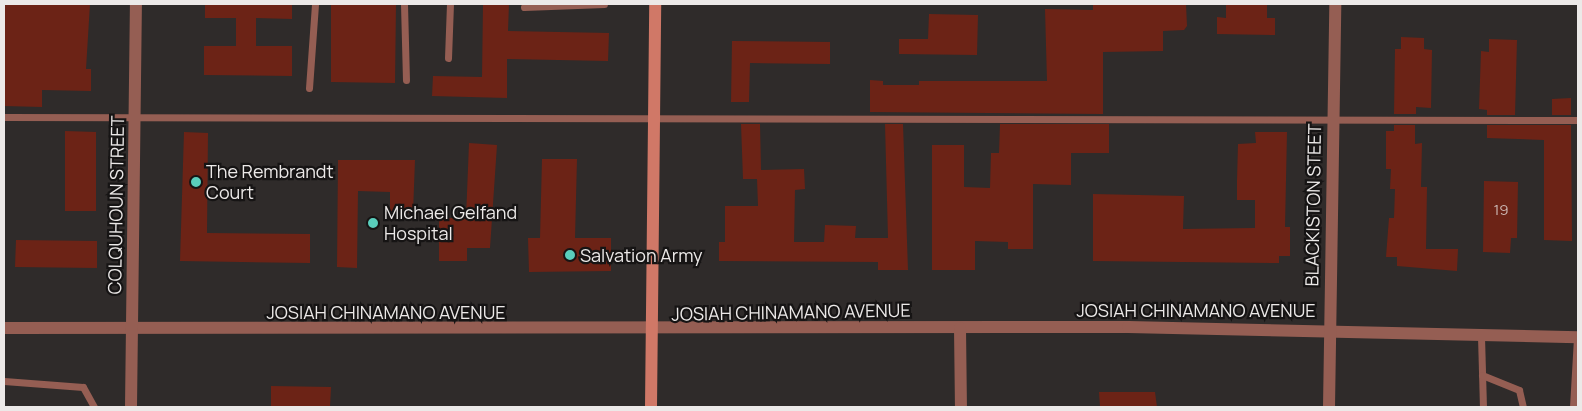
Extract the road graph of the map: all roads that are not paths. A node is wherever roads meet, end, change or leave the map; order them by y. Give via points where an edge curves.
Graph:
1 (136, 4) edge
2 (315, 4) edge
3 (404, 4) edge
4 (450, 4) edge
5 (604, 4) edge
6 (655, 4) edge
7 (1336, 4) edge
8 (524, 7) dead end
9 (448, 58) dead end
10 (406, 80) dead end
11 (309, 88) dead end
12 (654, 116) junction
13 (4, 117) edge
14 (134, 117) junction
15 (1331, 117) junction
16 (1578, 120) edge
17 (132, 327) junction
18 (4, 328) edge
19 (960, 328) junction
20 (1329, 328) junction
21 (652, 330) junction
22 (1481, 336) junction
23 (1577, 337) edge
24 (1482, 375) junction
25 (4, 381) edge
26 (94, 407) edge
27 (131, 407) edge
28 (651, 407) edge
29 (961, 407) edge
30 (1329, 407) edge
31 (1483, 407) edge
32 (1523, 407) edge
33 (1574, 407) edge

1 - 14 street, COLQUHOUN STREET
2 - 11 lane
3 - 10 lane
4 - 9 lane
5 - 8 lane
6 - 12 main road
7 - 15 street, BLACKISTON STEET
12 - 14 lane
12 - 15 lane
12 - 21 main road
13 - 14 lane
14 - 17 street, COLQUHOUN STREET
15 - 16 lane
15 - 20 street, BLACKISTON STEET
17 - 18 street, JOSIAH CHINAMANO AVENUE
17 - 21 street, JOSIAH CHINAMANO AVENUE
17 - 27 street, COLQUHOUN STREET
19 - 20 street, JOSIAH CHINAMANO AVENUE
19 - 21 street, JOSIAH CHINAMANO AVENUE
19 - 29 street
20 - 22 street, JOSIAH CHINAMANO AVENUE
20 - 30 street, BLACKISTON STEET
21 - 28 main road
22 - 23 street, JOSIAH CHINAMANO AVENUE
22 - 24 lane
23 - 33 lane
24 - 31 lane
24 - 32 lane via 1519,390
25 - 26 lane via 83,387

